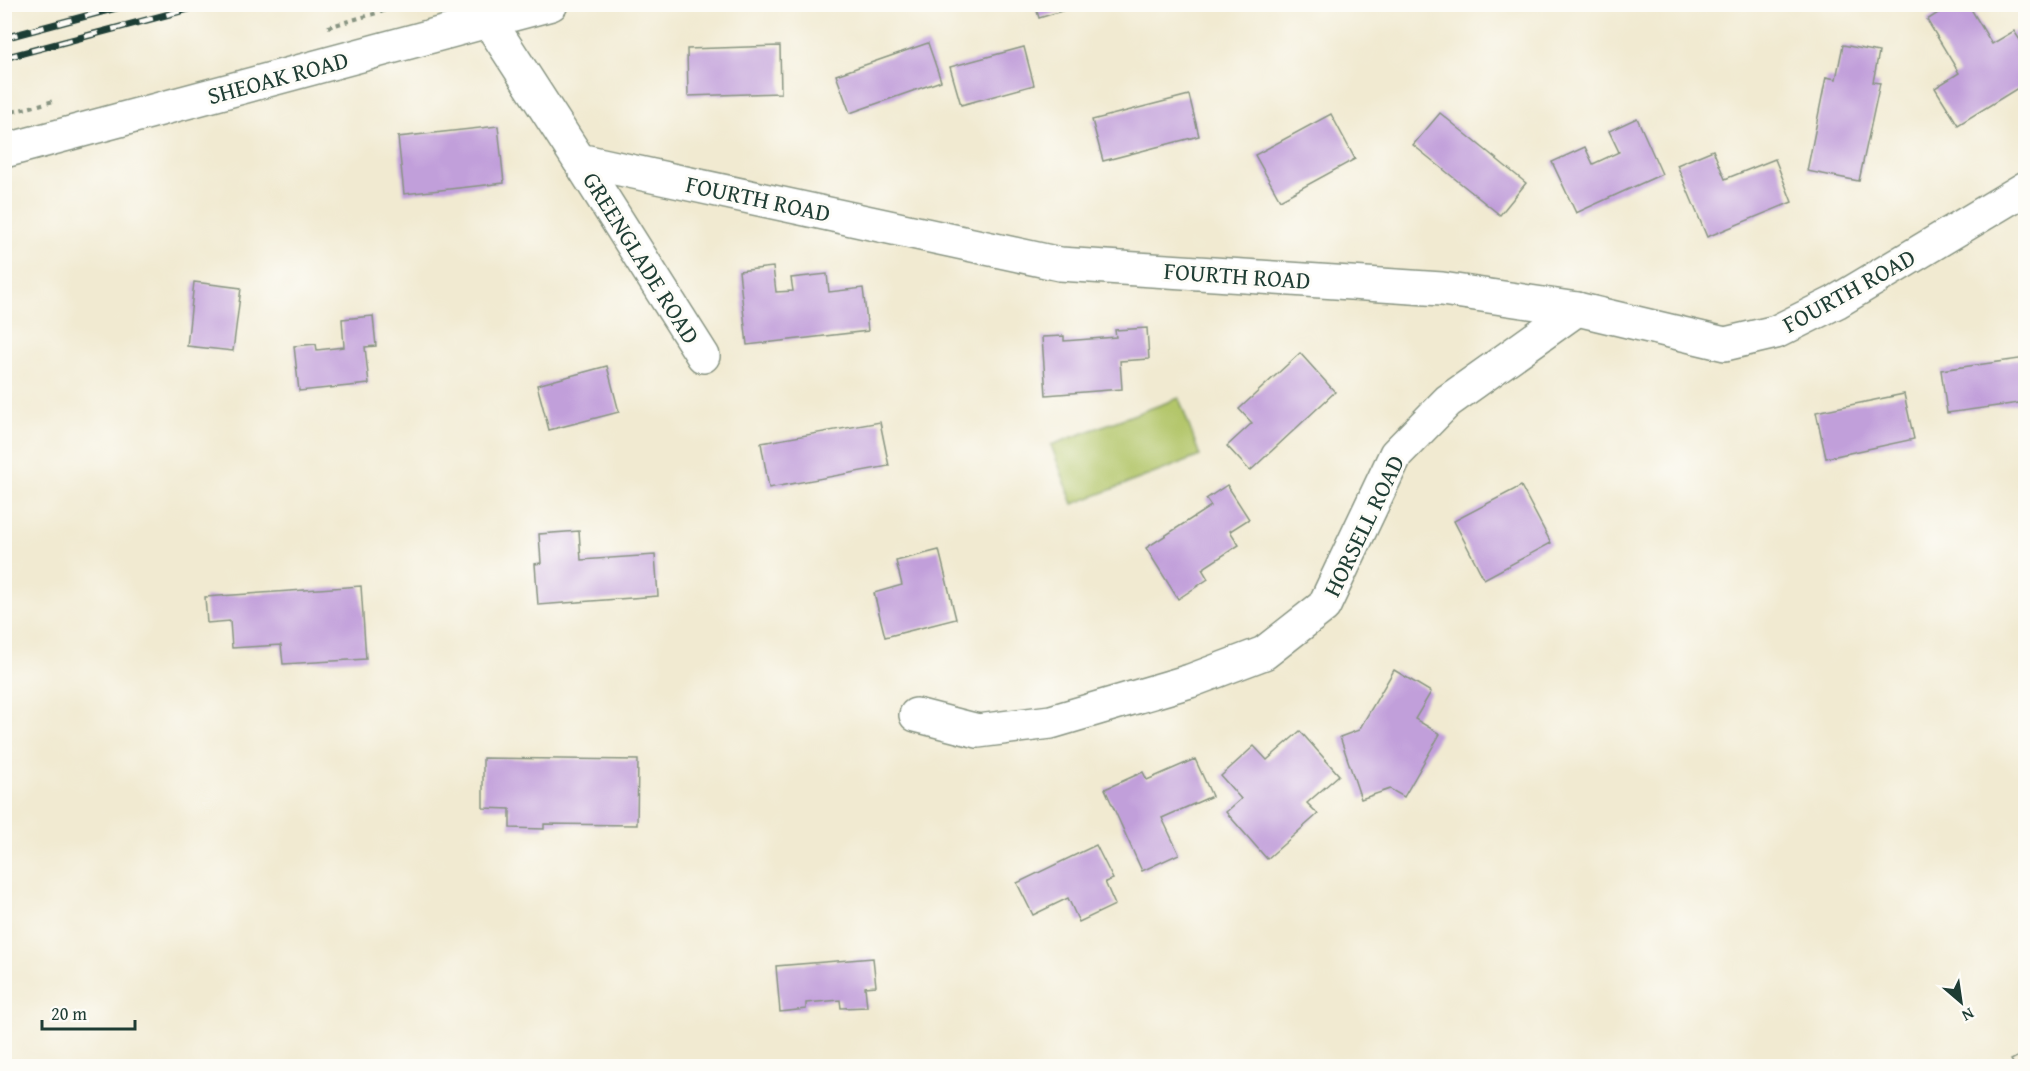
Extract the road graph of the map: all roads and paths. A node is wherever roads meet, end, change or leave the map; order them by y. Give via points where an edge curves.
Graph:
1 (551, 4) edge
2 (489, 21) junction
3 (4, 151) edge
4 (579, 160) junction
5 (2025, 188) edge
6 (1577, 309) junction
7 (703, 357) dead end
8 (916, 716) dead end

1 - 2 street, SHEOAK ROAD
2 - 3 street, SHEOAK ROAD
2 - 4 street
4 - 6 street, FOURTH ROAD via 1060,264 1442,289
4 - 7 street, GREENGLADE ROAD
5 - 6 street, FOURTH ROAD via 1836,302 1776,332 1725,344
6 - 8 street, HORSELL ROAD via 1448,401 1396,454 1324,606 1264,653 1190,681 1051,722 978,731

